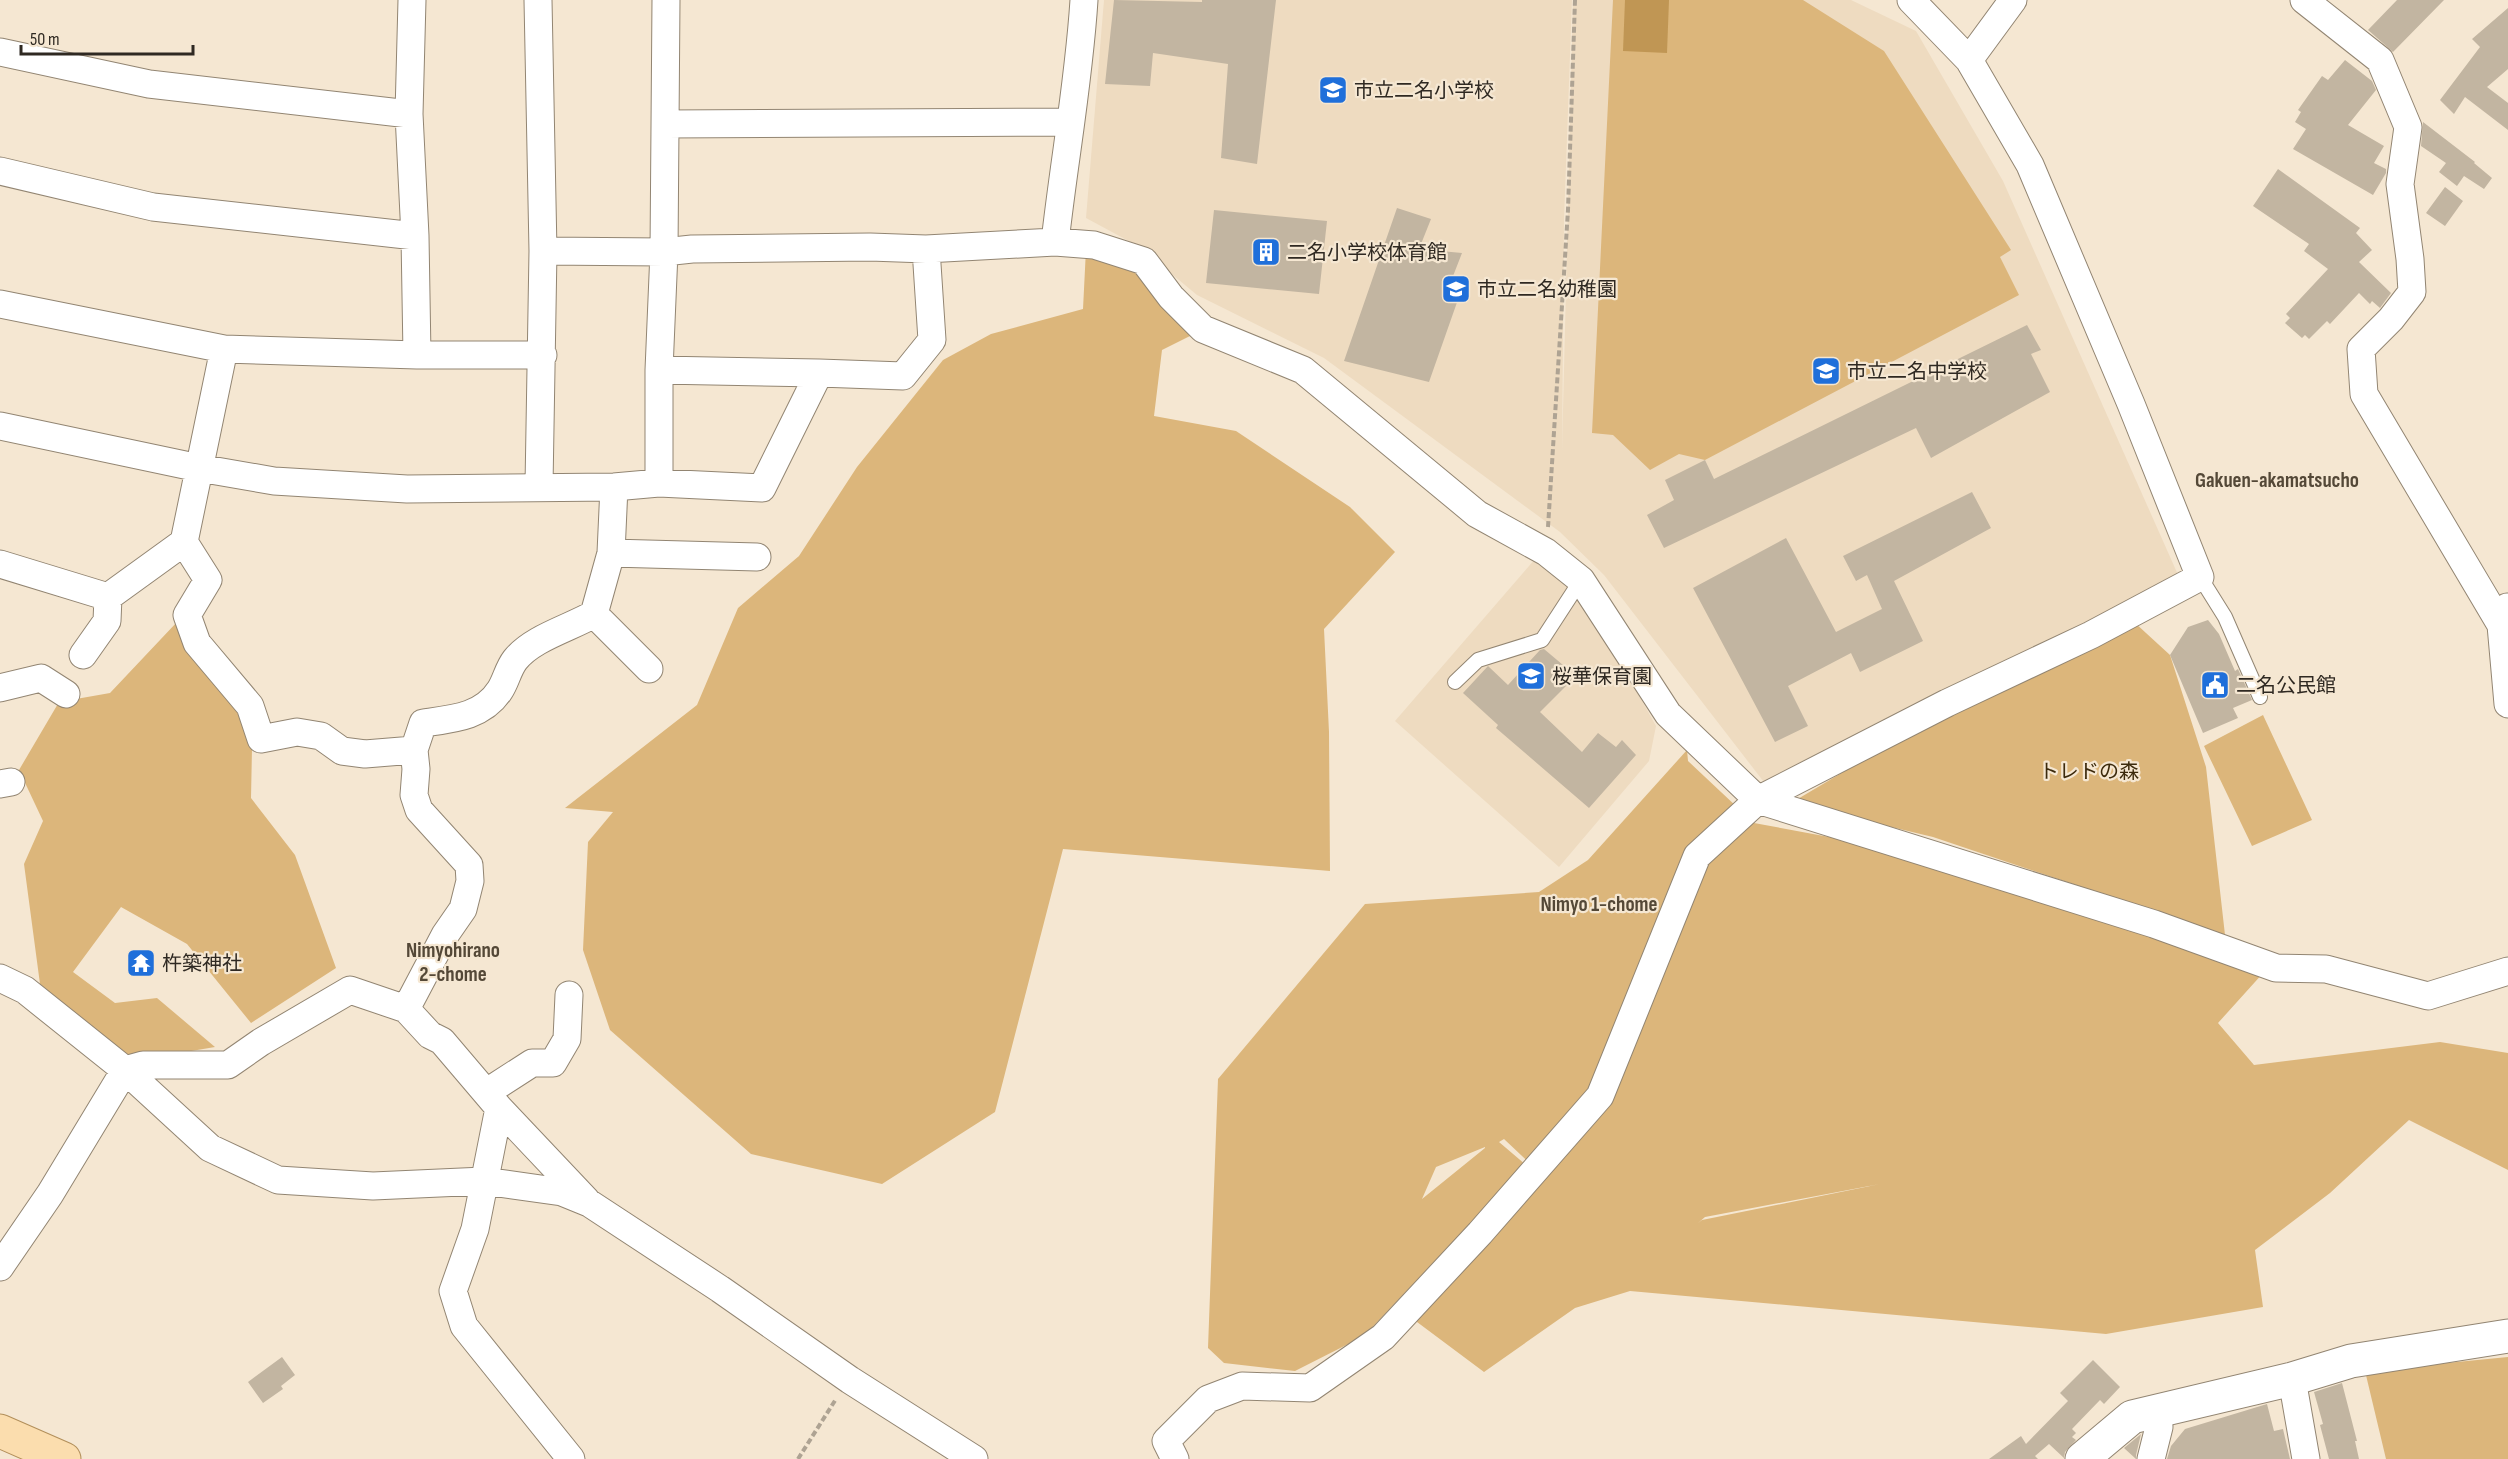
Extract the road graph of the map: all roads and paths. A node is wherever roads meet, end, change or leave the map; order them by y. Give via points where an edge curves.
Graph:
1 (412, 0) edge
2 (538, 0) edge
3 (666, 0) edge
4 (1084, 0) edge
5 (1575, 0) edge
6 (1911, 0) edge
7 (2013, 0) edge
8 (2304, 0) edge
9 (0, 52) edge
10 (1969, 60) junction
11 (409, 114) junction
12 (1069, 122) junction
13 (665, 124) junction
14 (0, 171) edge
15 (415, 236) junction
16 (1054, 242) junction
17 (926, 249) junction
18 (543, 251) junction
19 (664, 252) junction
20 (0, 304) edge
21 (224, 350) junction
22 (417, 355) junction
23 (543, 355) junction
24 (659, 370) junction
25 (819, 373) junction
26 (0, 426) edge
27 (199, 468) junction
28 (659, 483) junction
29 (539, 486) junction
30 (614, 487) junction
31 (184, 542) junction
32 (1546, 552) junction
33 (611, 553) junction
34 (757, 557) dead end
35 (0, 564) edge
36 (2200, 577) junction
37 (1581, 580) junction
38 (108, 597) junction
39 (594, 614) junction
40 (2505, 614) edge
41 (83, 655) dead end
42 (649, 669) dead end
43 (1455, 682) dead end
44 (0, 688) edge
45 (66, 694) dead end
46 (2260, 698) dead end
47 (2508, 704) edge
48 (414, 750) junction
49 (1758, 800) junction
50 (2508, 971) edge
51 (0, 978) edge
52 (569, 995) dead end
53 (406, 1009) junction
54 (125, 1070) junction
55 (493, 1100) junction
56 (484, 1181) junction
57 (589, 1203) junction
58 (0, 1267) edge
59 (2508, 1336) edge
60 (2292, 1379) junction
61 (849, 1380) junction
62 (2158, 1411) junction
63 (0, 1431) edge
64 (64, 1459) edge
65 (571, 1459) edge
66 (798, 1459) edge
67 (974, 1459) edge
68 (1175, 1459) edge
69 (2082, 1459) edge
70 (2151, 1459) edge
71 (2306, 1459) edge

1 - 11 street
2 - 18 street
3 - 13 street
4 - 12 street
5 - 32 path via 1568,210
6 - 10 street
7 - 10 street
8 - 40 street via 2380,60 2408,126 2400,184 2412,292 2361,349 2364,394
9 - 11 street via 149,84
10 - 36 street via 2030,165
11 - 15 street
12 - 13 street
12 - 16 street
13 - 19 street
14 - 15 street via 153,207
15 - 22 street
16 - 17 street
16 - 32 street via 1094,246 1144,261 1171,297 1203,329 1303,370 1477,514
17 - 19 street
17 - 25 street via 932,340 903,376
18 - 19 street
18 - 23 street
19 - 24 street
20 - 21 street
21 - 22 street
21 - 27 street
22 - 23 street
23 - 29 street
24 - 25 street
24 - 28 street
25 - 28 street via 762,488
26 - 27 street
27 - 29 street via 274,481 407,489
27 - 31 street
28 - 30 street
29 - 30 street
30 - 33 street
31 - 38 street
31 - 48 street via 208,580 187,615 197,643 250,706 261,739 297,732 321,736 342,750 365,754
32 - 37 street
33 - 34 street
33 - 39 street
35 - 38 street
36 - 46 lane via 2225,617
36 - 49 street
37 - 43 lane via 1542,640 1478,660
37 - 49 street via 1668,714
38 - 41 street via 107,621
39 - 42 street
39 - 48 street via 544,638 515,660 500,691 484,707 464,718 423,723
40 - 47 street
44 - 45 street via 41,678
48 - 53 street via 414,795 419,810 469,865 470,881 463,909
49 - 50 street via 2099,906 2276,968 2326,969 2428,996
49 - 68 street via 1697,856 1599,1096 1480,1233 1383,1336 1310,1388 1242,1386 1208,1399 1166,1441
51 - 54 street via 25,990
52 - 55 street via 567,1039 553,1063 532,1063
53 - 54 street via 350,990 228,1065 143,1065
53 - 55 street via 430,1035 442,1041
54 - 56 street via 210,1148 278,1180 373,1186
54 - 58 street via 50,1194
55 - 56 street
55 - 57 street
56 - 57 street via 562,1192
56 - 65 street via 475,1229 453,1291 455,1299 464,1326
57 - 61 street
59 - 60 street via 2351,1361
60 - 62 street
60 - 71 street
61 - 66 path
61 - 67 street
62 - 69 street via 2132,1417
62 - 70 street
63 - 64 main road

